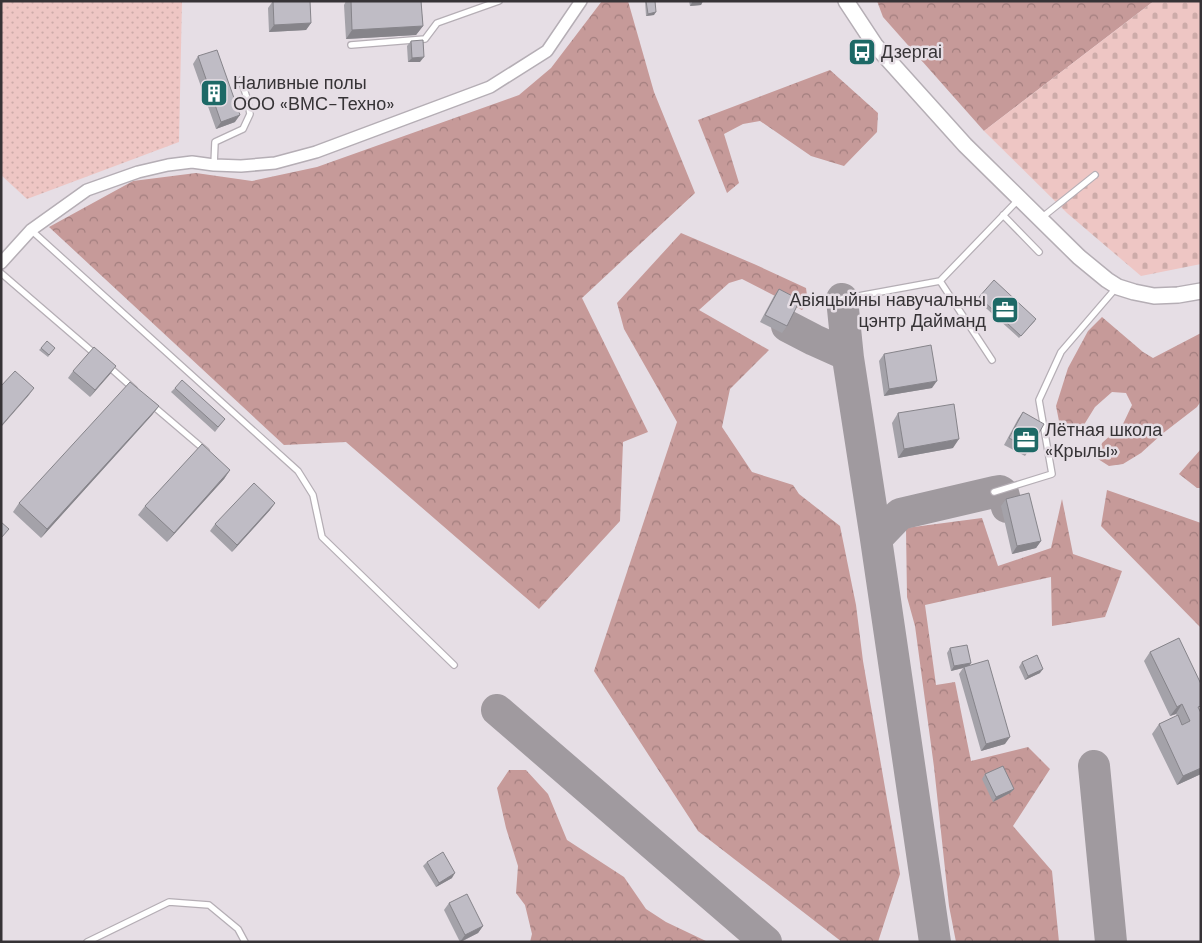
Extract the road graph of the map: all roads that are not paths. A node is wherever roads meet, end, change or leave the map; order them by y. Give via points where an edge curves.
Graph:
1 (498, 1) edge
2 (581, 1) edge
3 (846, 1) edge
4 (351, 45) dead end
5 (241, 80) dead end
6 (214, 165) junction
7 (1095, 174) dead end
8 (1020, 199) junction
9 (1003, 215) junction
10 (1040, 219) junction
11 (30, 230) junction
12 (1040, 252) dead end
13 (1, 263) edge
14 (4, 275) edge
15 (940, 281) junction
16 (1, 283) edge
17 (1118, 286) junction
18 (1201, 291) edge
19 (842, 299) dead end
20 (992, 360) dead end
21 (138, 392) edge
22 (145, 399) edge
23 (213, 458) edge
24 (994, 492) dead end
25 (454, 665) dead end
26 (87, 942) edge
27 (245, 942) edge

1 - 4 lane via 437,23 425,39
2 - 6 street via 547,51 490,87 316,152 276,163
3 - 8 street via 875,45 965,145
5 - 6 lane via 250,114 243,129 215,142
6 - 11 street via 192,162 168,165 86,190
7 - 10 lane
8 - 9 lane
8 - 10 street
9 - 12 lane
9 - 15 lane
10 - 17 street via 1079,257
11 - 13 street
11 - 25 lane via 298,471 313,495 322,537
14 - 16 lane
14 - 21 lane
15 - 19 lane
15 - 20 lane
17 - 18 street via 1154,296
17 - 24 lane via 1061,352 1039,400 1052,474
22 - 23 lane
26 - 27 lane via 169,902 208,905 238,929

